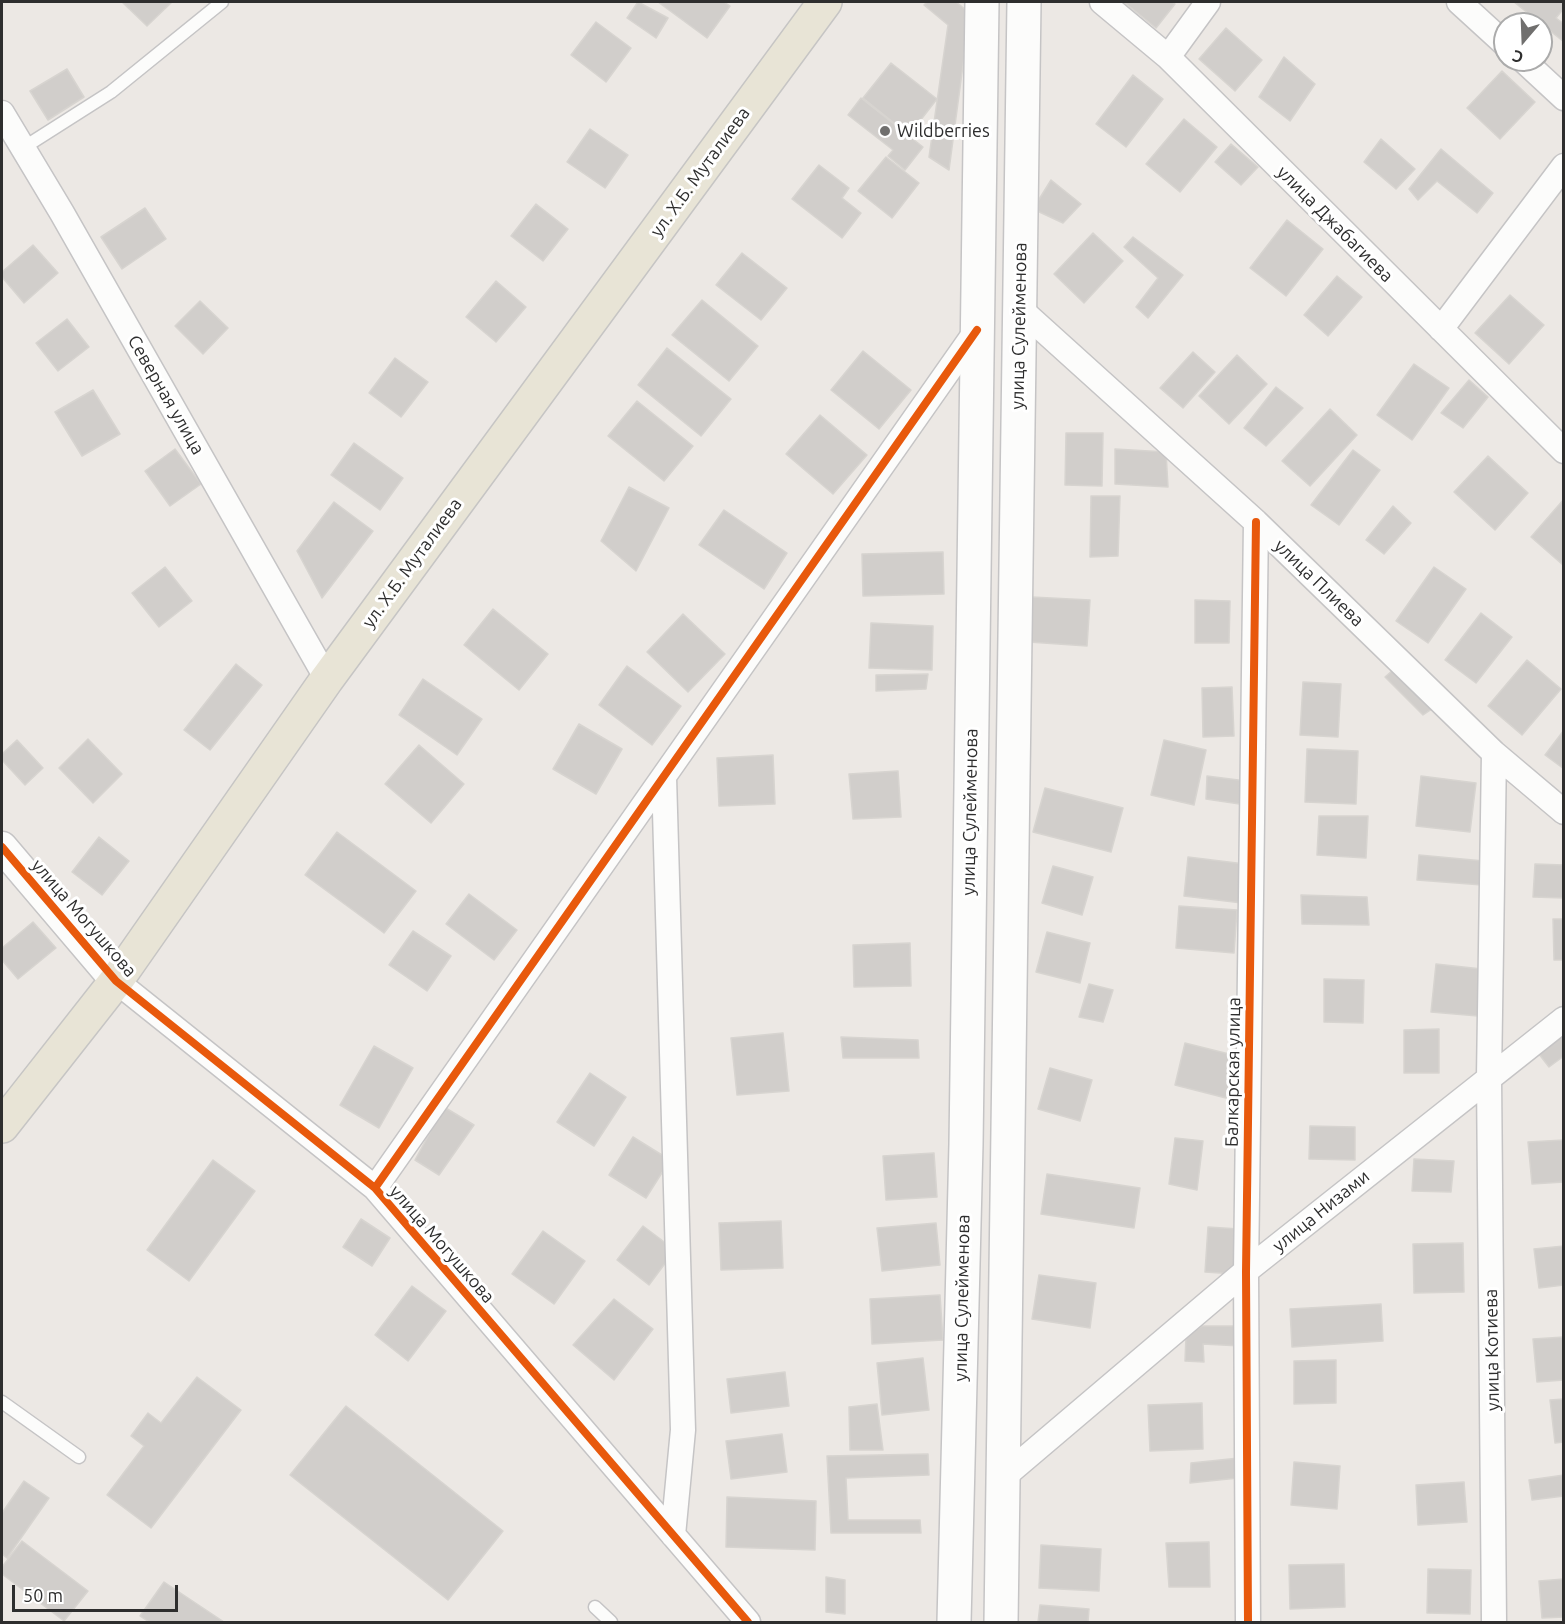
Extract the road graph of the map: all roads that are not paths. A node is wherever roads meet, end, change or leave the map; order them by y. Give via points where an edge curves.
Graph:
1 (222, 2) edge
2 (825, 2) edge
3 (982, 2) edge
4 (1024, 2) edge
5 (1102, 2) edge
6 (1208, 2) edge
7 (1459, 2) edge
8 (1493, 33) edge
9 (1168, 57) junction
10 (1536, 72) edge
11 (1563, 98) edge
12 (2, 113) edge
13 (23, 148) junction
14 (1563, 166) edge
15 (1019, 308) junction
16 (1441, 329) junction
17 (977, 330) junction
18 (1563, 451) edge
19 (1256, 522) junction
20 (327, 679) junction
21 (1494, 753) junction
22 (664, 777) junction
23 (1563, 812) edge
24 (2, 847) edge
25 (116, 981) junction
26 (1563, 1018) edge
27 (1489, 1077) junction
28 (2, 1126) edge
29 (375, 1188) junction
30 (1246, 1272) junction
31 (2, 1402) edge
32 (79, 1457) dead end
33 (1001, 1479) junction
34 (673, 1535) junction
35 (595, 1607) dead end
36 (611, 1623) edge
37 (748, 1623) edge
38 (954, 1623) edge
39 (1000, 1623) edge
40 (1248, 1623) edge
41 (1494, 1623) edge

1 - 13 lane via 111,92
2 - 20 main road, ул. Х.Б. Муталиева
3 - 17 main road, улица Сулейменова
4 - 15 main road, улица Сулейменова
5 - 9 street, улица Джабагиева
6 - 9 street
7 - 8 street
9 - 16 street, улица Джабагиева
10 - 11 street
12 - 13 street, Северная улица
13 - 20 street, Северная улица
14 - 16 street
15 - 19 street, улица Плиева
15 - 33 main road, улица Сулейменова
16 - 18 street, улица Джабагиева
17 - 22 street
17 - 38 main road, улица Сулейменова via 966,1144
19 - 21 street, улица Плиева
19 - 30 street, Балкарская улица
20 - 25 main road, ул. Х.Б. Муталиева
21 - 23 street, улица Плиева
21 - 27 street, улица Котиева
22 - 29 street
22 - 34 street via 683,1430
24 - 25 street, улица Могушкова
25 - 28 main road, ул. Х.Б. Муталиева
25 - 29 street, улица Могушкова
26 - 27 street, улица Низами
27 - 30 street, улица Низами
27 - 41 street, улица Котиева
29 - 34 street, улица Могушкова
30 - 33 street, улица Низами
30 - 40 street, Балкарская улица
31 - 32 lane
33 - 39 main road, улица Сулейменова
34 - 37 street, улица Могушкова
35 - 36 lane

